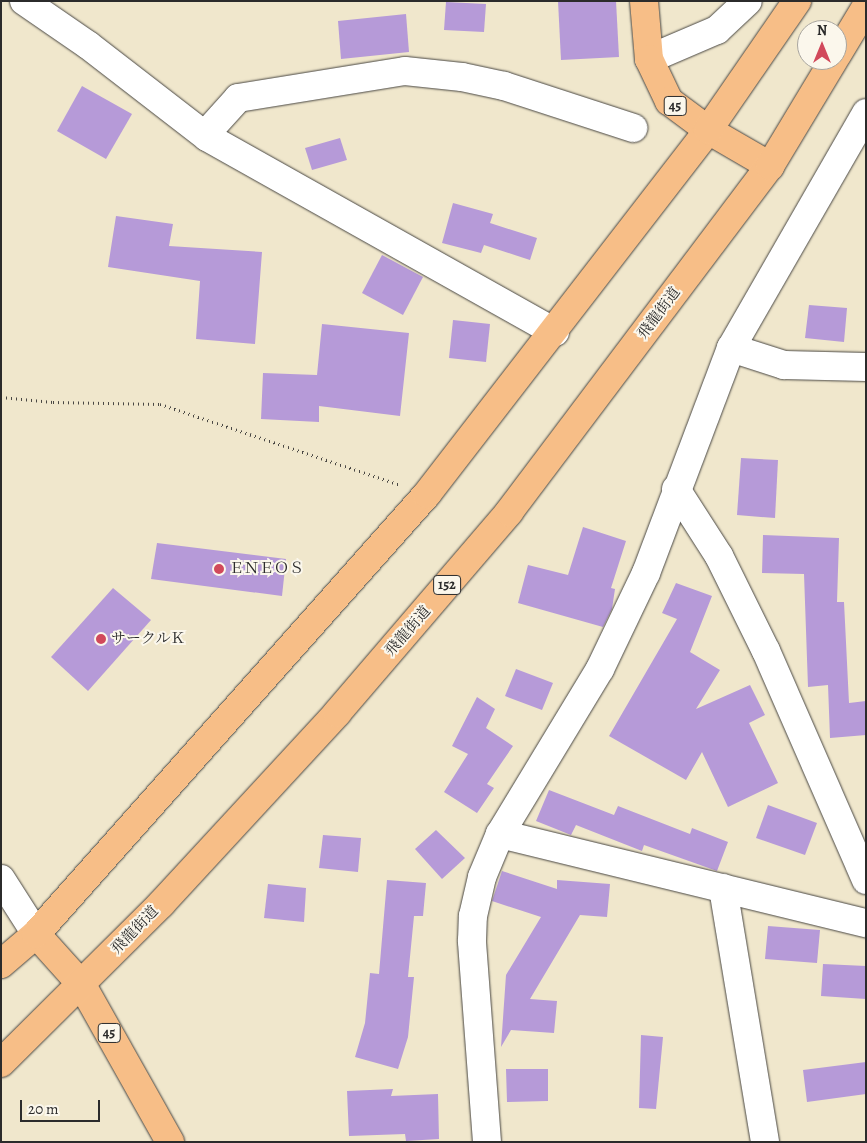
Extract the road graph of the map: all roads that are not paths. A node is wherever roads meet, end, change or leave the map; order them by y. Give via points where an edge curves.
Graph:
1 (24, 1) edge
2 (644, 1) edge
3 (748, 1) edge
4 (797, 1) edge
5 (866, 7) edge
6 (847, 38) edge
7 (649, 59) junction
8 (828, 70) edge
9 (866, 113) edge
10 (633, 128) dead end
11 (708, 130) junction
12 (207, 137) junction
13 (770, 166) junction
14 (555, 332) junction
15 (731, 348) junction
16 (866, 367) edge
17 (676, 489) junction
18 (500, 834) junction
19 (1, 879) edge
20 (866, 880) edge
21 (723, 888) junction
22 (866, 923) edge
23 (36, 934) junction
24 (1, 964) edge
25 (82, 985) junction
26 (1, 1063) edge
27 (170, 1142) edge
28 (487, 1142) edge
29 (765, 1142) edge

1 - 12 street via 88,45
2 - 7 main road, 45
3 - 7 street via 717,30
4 - 11 main road
5 - 6 main road
7 - 11 main road, 45 via 669,101
8 - 13 main road, 飛龍街道 / 152
9 - 15 street
10 - 12 street via 504,86 462,77 404,71 238,98
11 - 13 main road, 45
11 - 14 main road
12 - 14 street
13 - 25 main road, 飛龍街道 / 152 via 509,512 337,713
14 - 23 main road via 427,494
15 - 16 street via 784,365
15 - 17 street
17 - 18 street via 646,573 600,668
17 - 20 street via 719,556 766,651
18 - 21 street
18 - 28 street via 482,877 473,916 472,942
19 - 23 street
21 - 22 street
21 - 29 street
23 - 24 main road
23 - 25 main road, 45
25 - 26 main road, 飛龍街道 / 152
25 - 27 main road, 45

